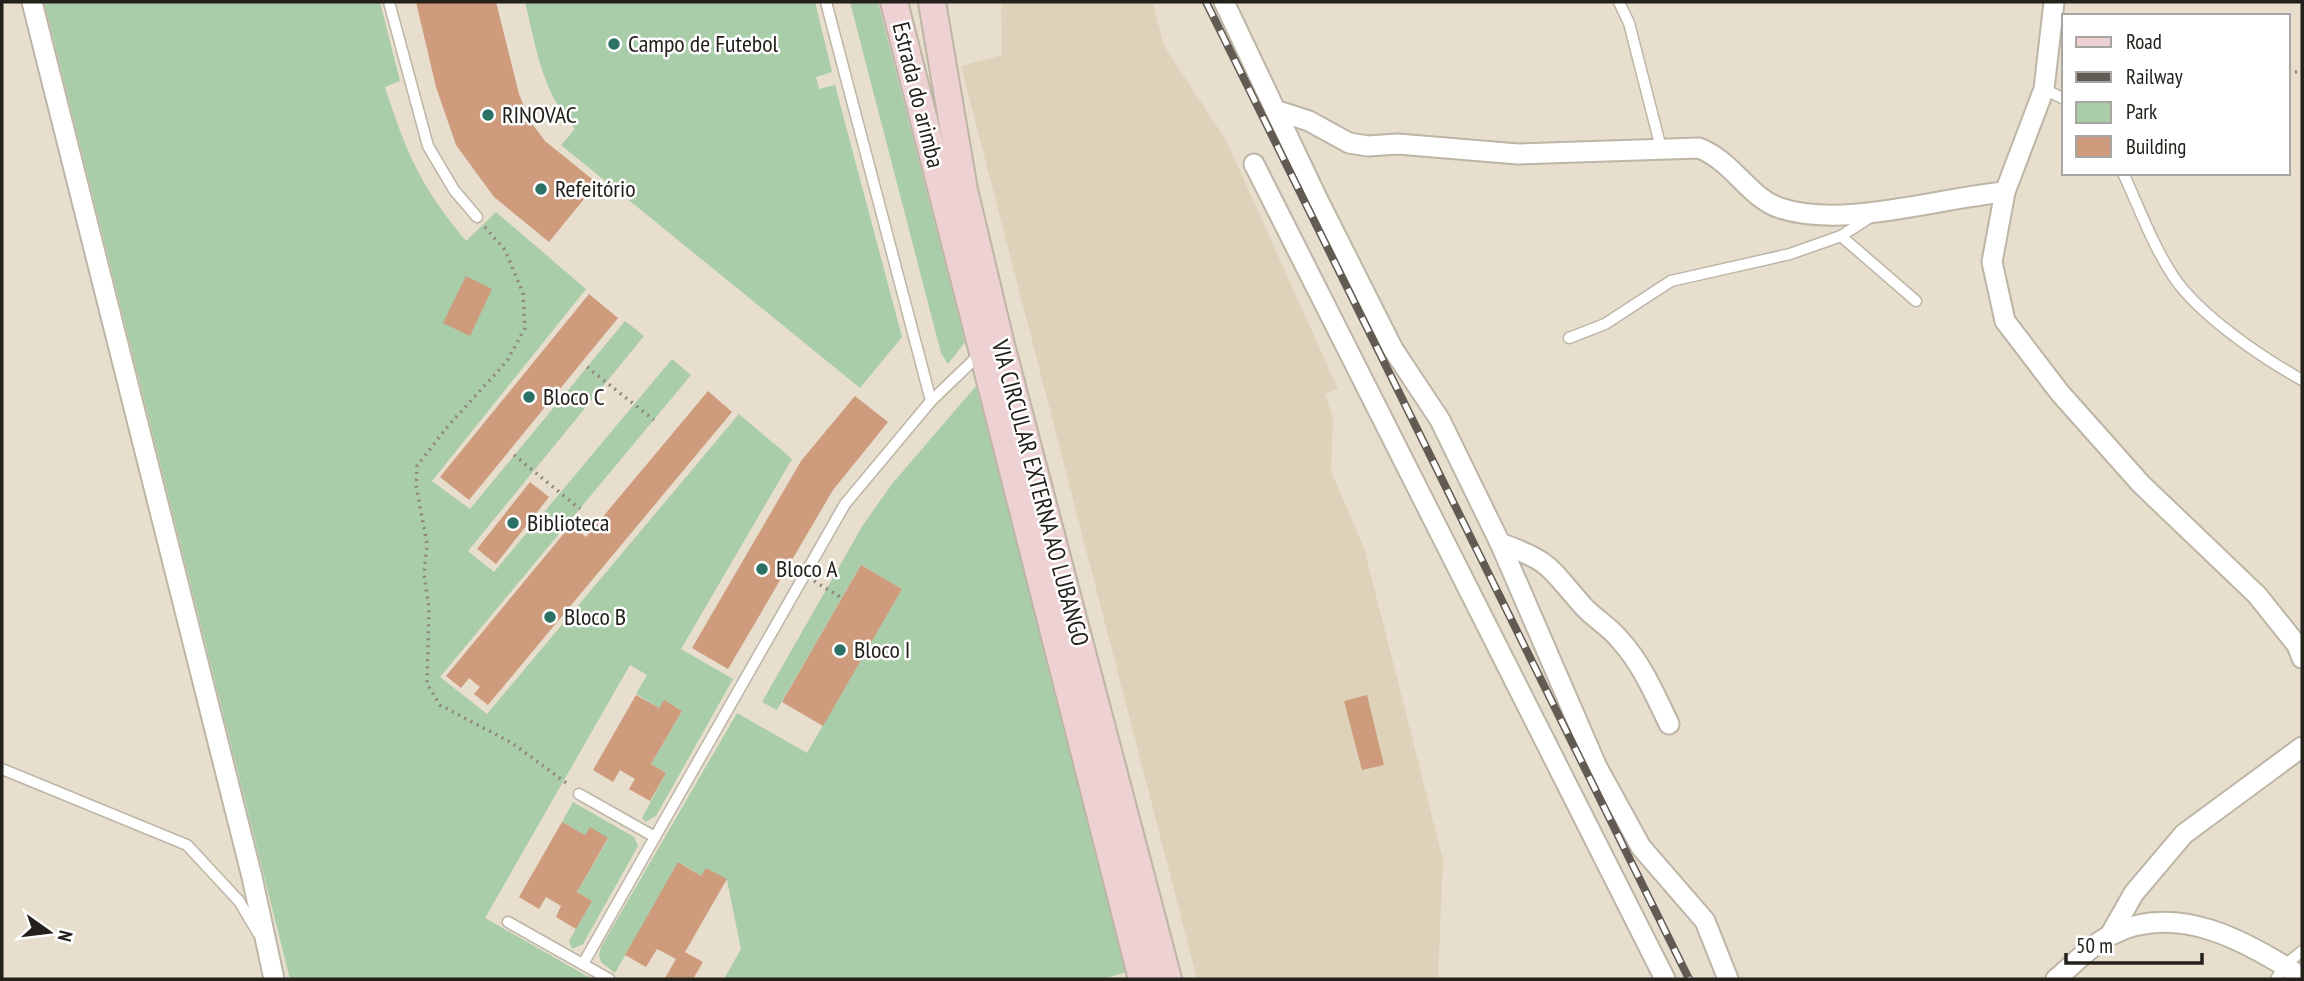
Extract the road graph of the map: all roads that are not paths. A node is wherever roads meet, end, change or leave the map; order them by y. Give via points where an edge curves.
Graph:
1 (32, 2) edge
2 (389, 2) edge
3 (826, 2) edge
4 (894, 2) edge
5 (932, 2) edge
6 (1224, 2) edge
7 (1619, 2) edge
8 (2053, 2) edge
9 (2044, 89) junction
10 (2062, 98) edge
11 (1275, 110) junction
12 (1661, 148) junction
13 (1254, 164) dead end
14 (2124, 175) edge
15 (942, 188) joint
16 (2005, 192) junction
17 (1882, 211) junction
18 (477, 217) road end
19 (1841, 236) junction
20 (1916, 301) dead end
21 (1569, 338) dead end
22 (983, 351) junction
23 (2302, 380) edge
24 (931, 401) junction
25 (1500, 543) junction
26 (2302, 658) edge
27 (1669, 724) dead end
28 (2302, 747) edge
29 (2, 769) edge
30 (579, 794) road end
31 (655, 837) junction
32 (508, 922) dead end
33 (2110, 935) junction
34 (266, 948) junction
35 (2302, 951) edge
36 (583, 964) junction
37 (2280, 973) edge
38 (2302, 977) edge
39 (274, 979) edge
40 (609, 979) edge
41 (1142, 979) edge
42 (1168, 979) edge
43 (1661, 979) edge
44 (1728, 979) edge
45 (2056, 979) edge

1 - 34 street
2 - 18 lane via 428,146 454,190
3 - 24 lane
4 - 15 main road, Estrada do arimba
5 - 42 main road, VIA CIRCULAR EXTERNA AO LUBANGO via 964,190 998,332
6 - 11 street
7 - 12 lane via 1629,23
8 - 9 street
9 - 10 lane
9 - 16 street
11 - 12 street via 1309,121 1349,143 1368,146 1398,144 1530,155
11 - 25 street via 1393,349 1440,420
12 - 17 street via 1699,148 1714,154 1762,200 1780,209 1813,214
13 - 43 street
14 - 23 lane via 2158,249 2186,293 2260,356
15 - 22 main road, VIA CIRCULAR EXTERNA AO LUBANGO
16 - 17 street
16 - 26 street via 1992,262 2005,321 2060,393 2141,484 2257,594
17 - 19 lane
19 - 20 lane
19 - 21 lane via 1790,254 1671,281 1605,324
22 - 24 lane
22 - 41 main road, VIA CIRCULAR EXTERNA AO LUBANGO
24 - 31 lane via 845,505
25 - 27 street via 1551,566 1583,605 1619,638
25 - 44 street via 1597,767 1641,847 1705,921
28 - 33 street via 2184,834 2134,893
29 - 34 lane via 187,845 239,901
30 - 31 lane
31 - 36 lane
32 - 36 lane
33 - 37 street via 2142,925 2180,923 2220,932
33 - 45 street
34 - 39 street
35 - 37 lane
36 - 40 lane
37 - 38 street

